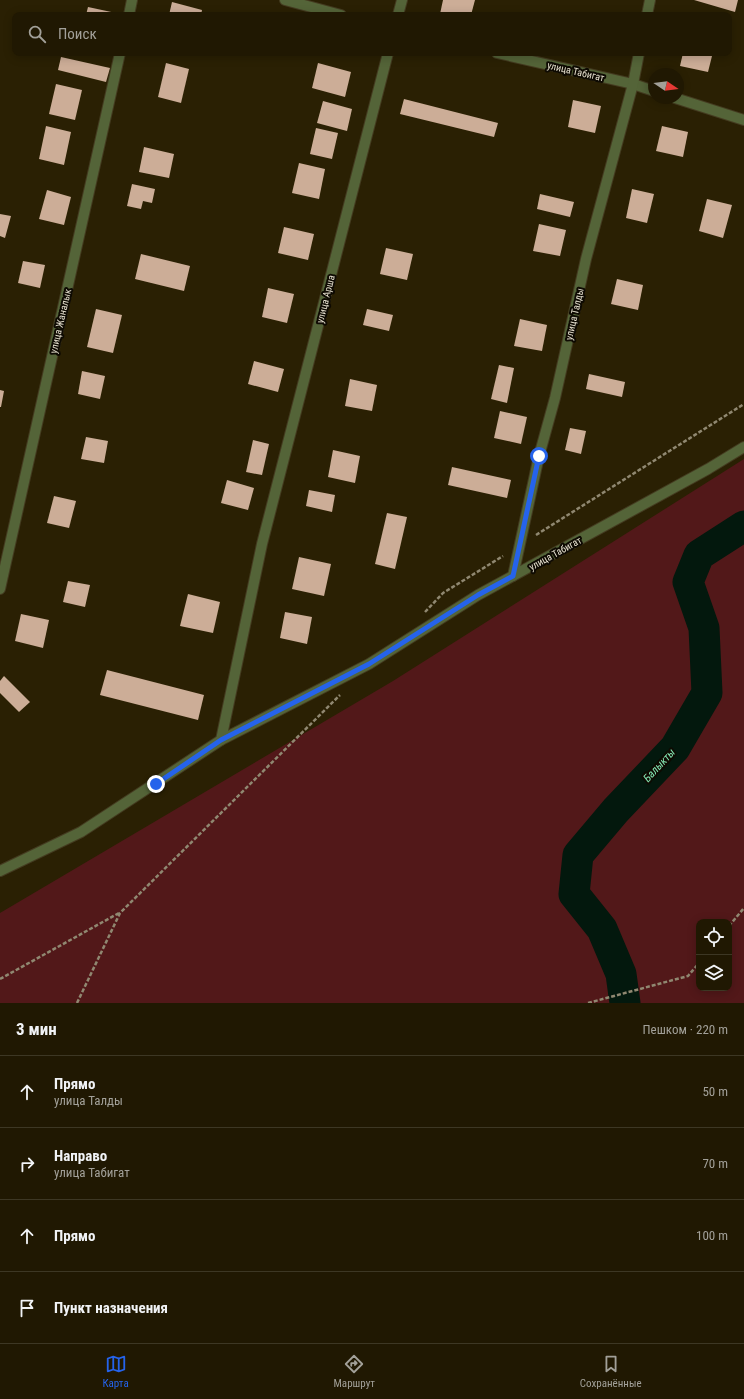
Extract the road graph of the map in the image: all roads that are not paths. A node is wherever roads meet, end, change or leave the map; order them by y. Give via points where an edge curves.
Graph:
1 (132, 0) edge
2 (286, 0) edge
3 (402, 0) edge
4 (650, 0) edge
5 (130, 12) edge
6 (330, 12) edge
7 (399, 12) edge
8 (648, 12) edge
9 (119, 56) edge
10 (387, 56) edge
11 (510, 56) edge
12 (638, 56) edge
13 (633, 84) junction
14 (648, 89) edge
15 (684, 101) edge
16 (744, 120) edge
17 (744, 446) edge
18 (513, 576) junction
19 (0, 589) edge
20 (221, 740) junction
21 (0, 871) edge

1 - 5 street
2 - 6 street
3 - 7 street
4 - 8 street
9 - 19 street, улица Жаналык
10 - 20 street, улица Арша via 262,544
11 - 13 street, улица Табигат
12 - 13 street, улица Талды
13 - 14 street, улица Табигат
13 - 18 street, улица Талды via 586,259
15 - 16 street
17 - 18 street, улица Табигат via 708,469
18 - 20 street, улица Табигат via 478,595 369,664
20 - 21 street, улица Табигат via 81,832

